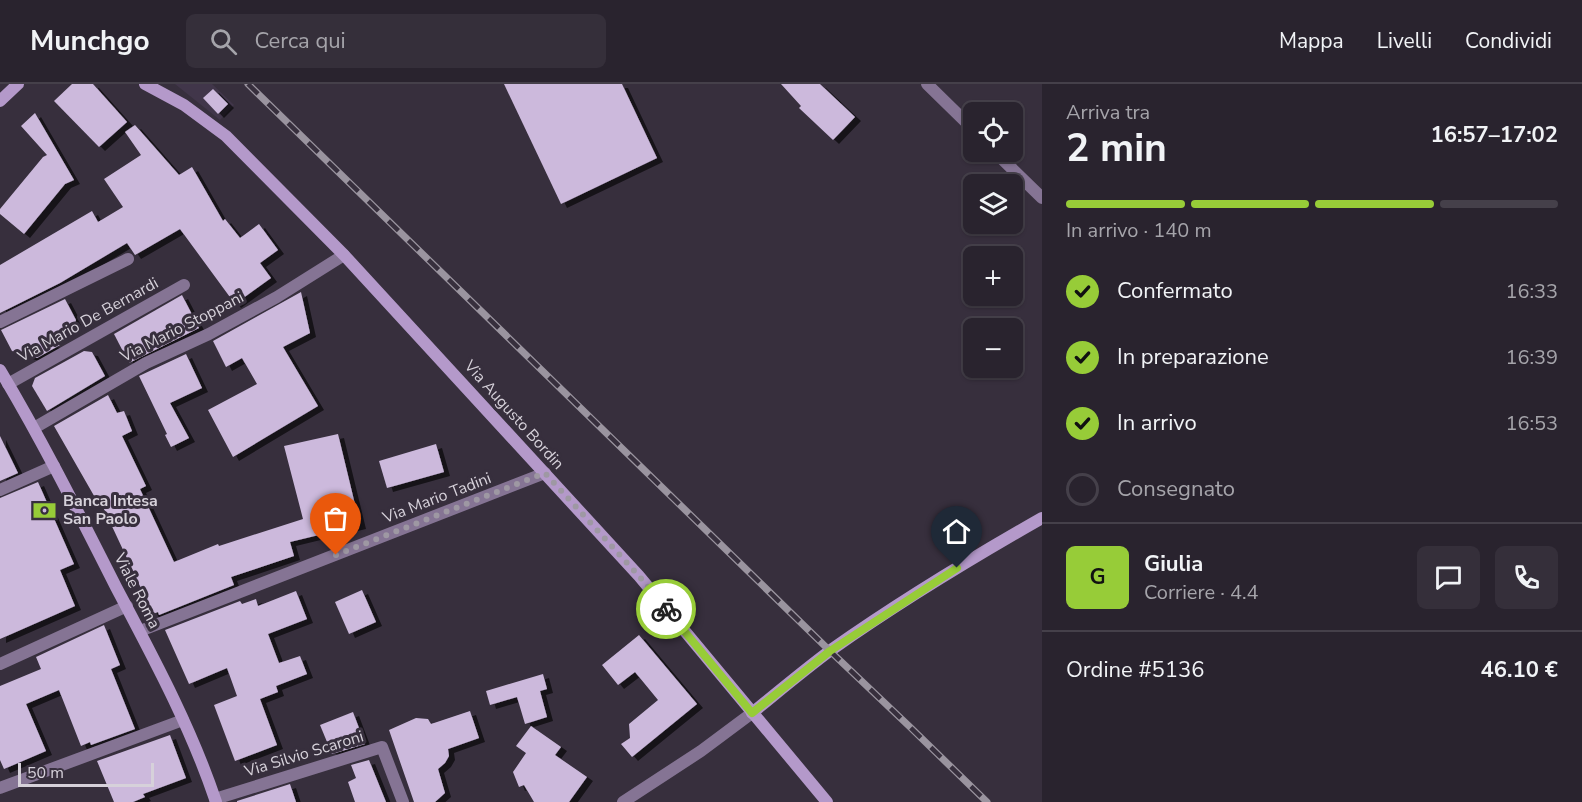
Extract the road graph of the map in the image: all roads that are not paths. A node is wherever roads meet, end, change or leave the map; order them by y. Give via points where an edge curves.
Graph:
1 (18, 84) edge
2 (145, 84) edge
3 (927, 84) edge
4 (0, 101) edge
5 (963, 119) edge
6 (1005, 162) edge
7 (1042, 198) edge
8 (344, 255) junction
9 (128, 259) dead end
10 (183, 285) dead end
11 (0, 322) edge
12 (0, 370) edge
13 (8, 384) junction
14 (34, 428) junction
15 (54, 466) junction
16 (545, 473) junction
17 (0, 490) edge
18 (1042, 518) edge
19 (127, 606) junction
20 (140, 631) junction
21 (0, 664) edge
22 (752, 713) junction
23 (183, 720) junction
24 (0, 788) edge
25 (215, 801) edge
26 (404, 802) edge
27 (623, 802) edge
28 (827, 802) edge

1 - 4 street
2 - 8 street, Via Augusto Bordin via 184,105 226,136
3 - 5 street
6 - 7 street
8 - 14 street, Via Mario Stoppani via 277,297 146,363
8 - 16 street, Via Augusto Bordin
9 - 11 street
10 - 13 street, Via Mario De Bernardi
12 - 13 street, Viale Roma
13 - 14 street, Viale Roma
14 - 15 street, Viale Roma
15 - 17 street
15 - 19 street, Viale Roma
16 - 20 street, Via Mario Tadini
16 - 22 street, Via Augusto Bordin via 639,576
18 - 22 street via 830,651
19 - 20 street, Viale Roma
19 - 21 street
20 - 23 street, Viale Roma
22 - 27 street via 702,752
22 - 28 street, Via Augusto Bordin
23 - 24 street
23 - 25 street, Viale Roma
25 - 26 street, Via Silvio Scaroni via 382,747

